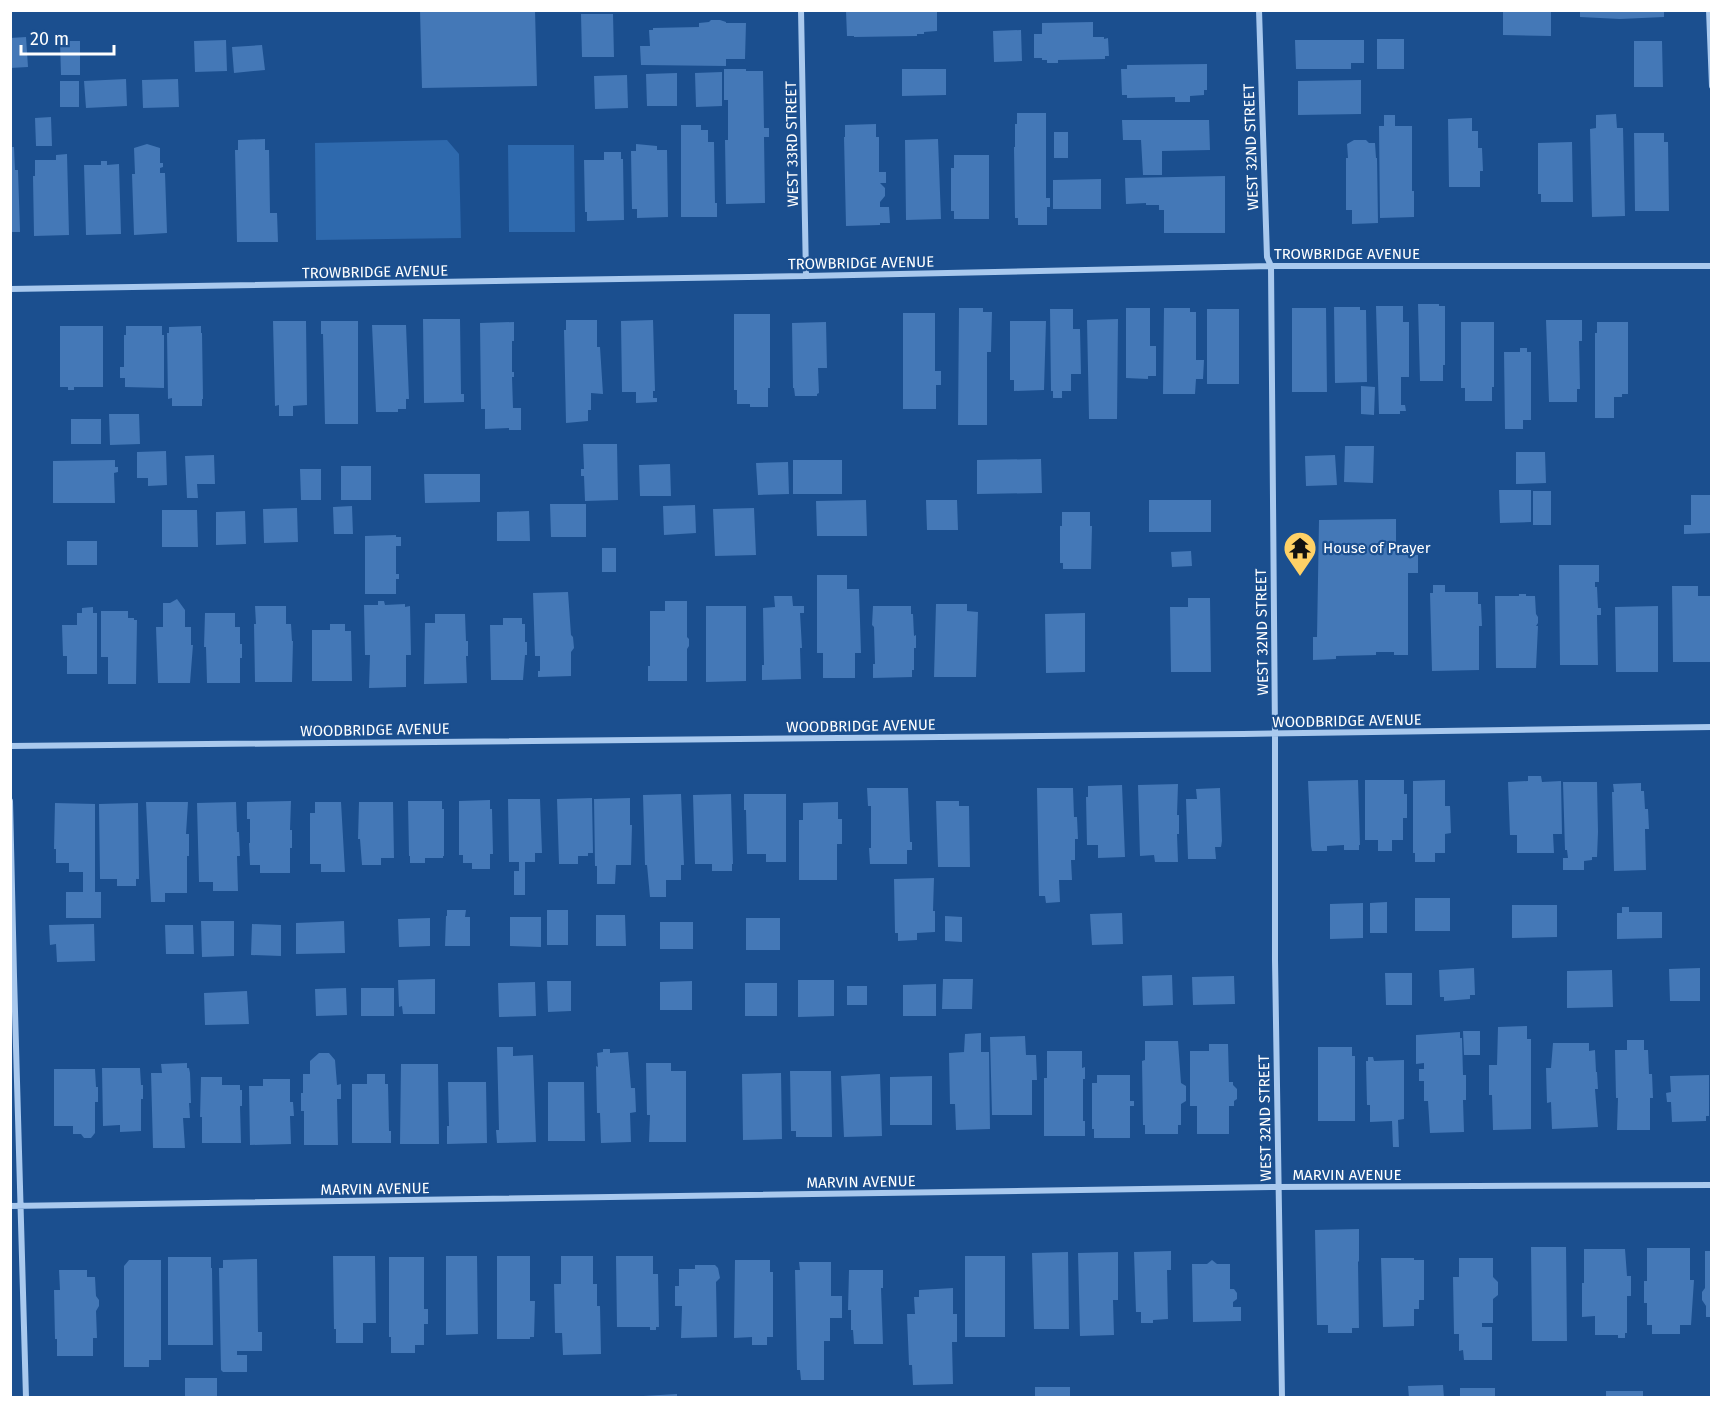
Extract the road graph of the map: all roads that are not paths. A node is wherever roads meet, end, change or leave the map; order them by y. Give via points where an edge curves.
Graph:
1 (801, 10) edge
2 (1259, 10) edge
3 (1709, 10) edge
4 (1712, 86) edge
5 (1271, 266) junction
6 (1712, 266) edge
7 (806, 276) junction
8 (10, 289) edge
9 (1712, 727) edge
10 (1275, 734) junction
11 (10, 746) edge
12 (10, 801) edge
13 (1712, 1185) edge
14 (1278, 1187) junction
15 (10, 1206) edge
16 (21, 1206) junction
17 (26, 1398) edge
18 (1282, 1398) edge

1 - 7 street, WEST 33RD STREET
2 - 5 street, WEST 32ND STREET via 1267,257
3 - 4 street
5 - 6 street, TROWBRIDGE AVENUE
5 - 7 street, TROWBRIDGE AVENUE
5 - 10 street, WEST 32ND STREET
7 - 8 street, TROWBRIDGE AVENUE
9 - 10 street, WOODBRIDGE AVENUE
10 - 11 street, WOODBRIDGE AVENUE
10 - 14 street, WEST 32ND STREET
12 - 16 street
13 - 14 street, MARVIN AVENUE
14 - 16 street, MARVIN AVENUE
14 - 18 street, WEST 32ND STREET
15 - 16 street, MARVIN AVENUE
16 - 17 street

